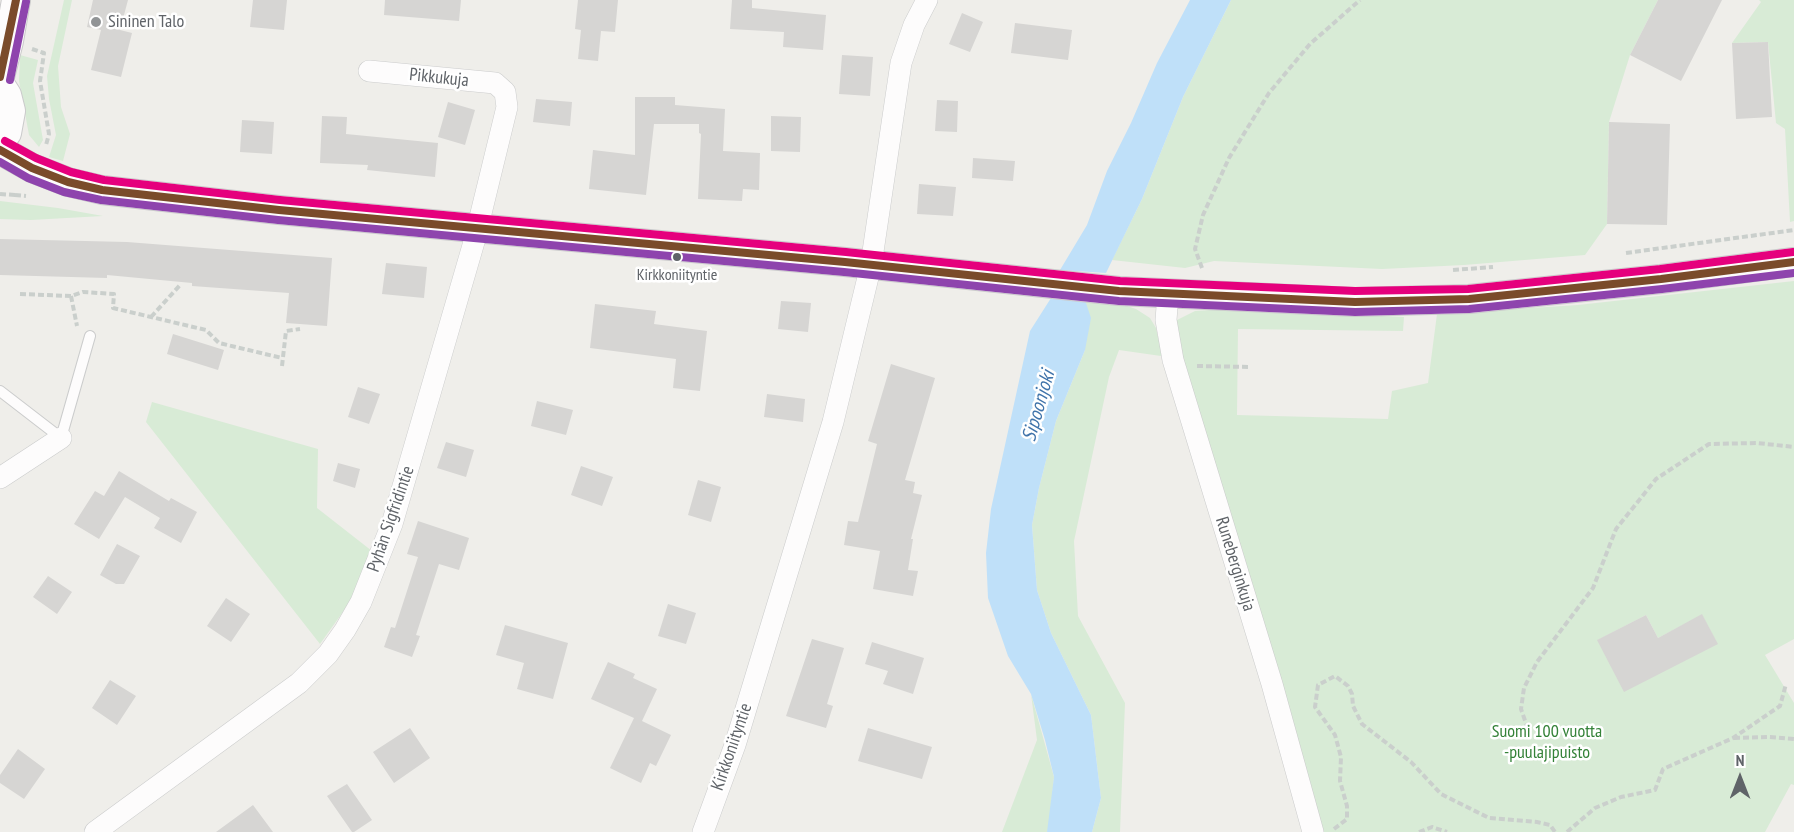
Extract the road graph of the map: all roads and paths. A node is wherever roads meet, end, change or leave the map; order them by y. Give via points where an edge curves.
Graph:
1 (16, 0) edge
2 (927, 0) edge
3 (1360, 0) edge
4 (369, 71) dead end
5 (0, 77) edge
6 (0, 84) edge
7 (505, 92) joint
8 (0, 142) edge
9 (0, 150) edge
10 (477, 228) junction
11 (1794, 230) edge
12 (1615, 255) dead end
13 (1794, 262) edge
14 (871, 265) junction
15 (1498, 267) dead end
16 (1202, 268) junction
17 (1213, 268) dead end
18 (1443, 271) dead end
19 (182, 284) dead end
20 (20, 294) dead end
21 (1168, 294) junction
22 (1202, 296) junction
23 (151, 317) junction
24 (300, 329) dead end
25 (90, 336) dead end
26 (282, 358) junction
27 (282, 366) dead end
28 (1250, 367) dead end
29 (1176, 368) junction
30 (0, 391) edge
31 (61, 438) junction
32 (1794, 447) edge
33 (0, 478) edge
34 (1786, 684) dead end
35 (1528, 729) dead end
36 (1733, 738) junction
37 (1794, 739) edge
38 (94, 832) edge
39 (702, 832) edge
40 (1313, 832) edge
41 (1331, 832) edge
42 (1419, 832) edge
43 (1447, 832) edge
44 (1555, 832) edge
45 (1568, 832) edge

1 - 5 street
2 - 14 street, Kirkkoniityntie via 901,63
3 - 16 path via 1310,44 1269,93 1228,158 1203,215 1195,249
4 - 7 street, Pikkukuja via 495,83
6 - 8 street via 11,111 7,133
7 - 10 street, Pyhän Sigfridintie via 507,107
9 - 10 street via 32,168 102,190
10 - 14 street
10 - 38 street, Pyhän Sigfridintie via 392,524 361,602 345,630 299,683
11 - 12 path
13 - 22 street via 1469,299 1355,302
14 - 21 street
14 - 39 street, Kirkkoniityntie via 833,422 735,745
15 - 18 path
16 - 17 path
16 - 22 path
19 - 23 path
20 - 23 path via 114,294 112,308
21 - 22 street
21 - 29 street, Runeberginkuja via 1166,320
23 - 26 path via 206,330 219,343
24 - 26 path via 286,331
25 - 31 lane
26 - 27 path
28 - 29 path
29 - 40 street, Runeberginkuja
30 - 31 lane
31 - 33 street
32 - 35 path via 1709,444 1656,479 1616,529 1593,588 1537,662 1524,688 1521,709
34 - 36 path via 1780,706
36 - 37 path
36 - 45 path via 1663,770 1655,790 1621,796 1595,808
41 - 44 path via 1347,819 1340,781 1341,757 1335,735 1315,707 1318,685 1335,676 1348,686 1362,724 1411,762 1441,794 1490,818 1537,822 1550,825
42 - 43 path via 1432,827

